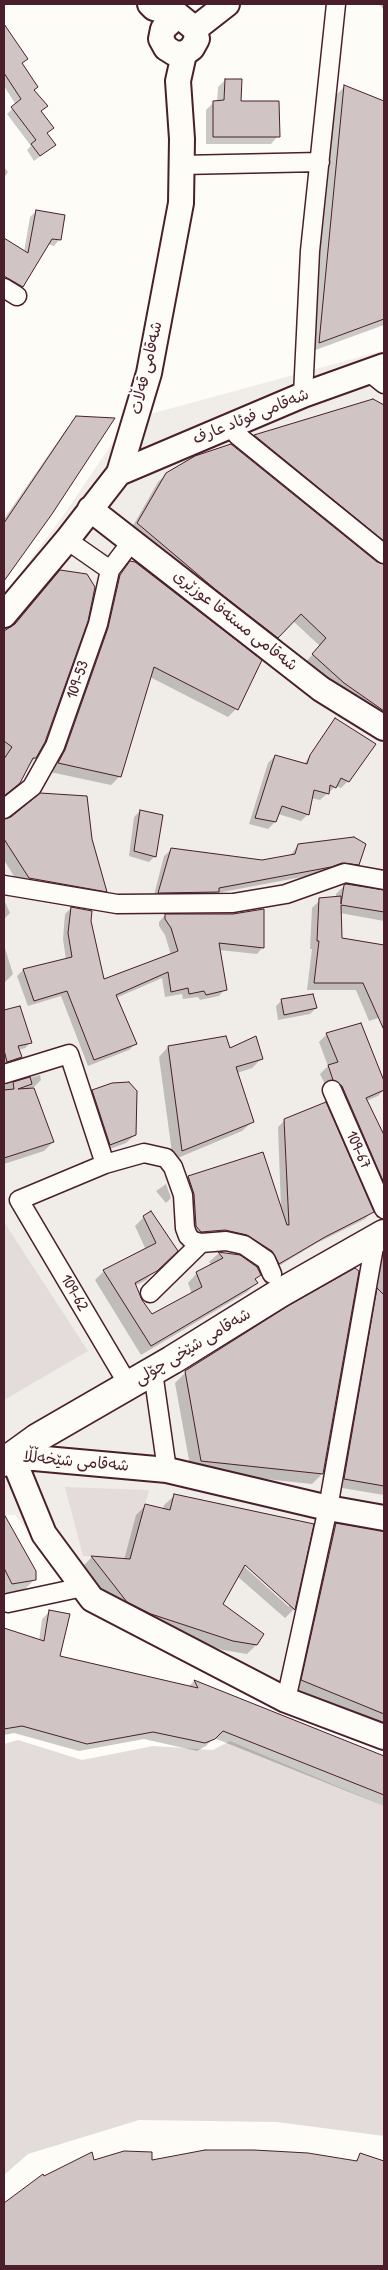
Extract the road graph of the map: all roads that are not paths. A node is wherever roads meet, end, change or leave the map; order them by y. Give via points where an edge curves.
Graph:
1 (227, 4) edge
2 (336, 4) edge
3 (152, 6) edge
4 (186, 22) junction
5 (170, 47) junction
6 (320, 162) junction
7 (182, 165) junction
8 (379, 374) edge
9 (303, 395) junction
10 (237, 434) dead end
11 (119, 473) junction
12 (90, 509) junction
13 (67, 540) junction
14 (132, 540) junction
15 (384, 554) edge
16 (110, 570) junction
17 (4, 615) edge
18 (384, 728) edge
19 (4, 809) edge
20 (384, 880) edge
21 (4, 884) edge
22 (4, 1074) edge
23 (332, 1090) dead end
24 (106, 1164) junction
25 (384, 1209) edge
26 (380, 1237) edge
27 (201, 1243) junction
28 (272, 1274) dead end
29 (150, 1293) dead end
30 (153, 1372) junction
31 (130, 1386) junction
32 (6, 1458) edge
33 (167, 1470) junction
34 (328, 1508) junction
35 (384, 1518) edge
36 (83, 1587) junction
37 (8, 1603) dead end
38 (286, 1700) junction
39 (384, 1737) edge

1 - 4 main road
2 - 6 street
3 - 4 main road
3 - 5 main road via 155,26
4 - 5 main road, شەقامی قەڵات via 163,29
4 - 5 main road, شەقامی قەڵات via 197,39 192,48
5 - 7 main road, شەقامی قەڵات via 178,81
6 - 7 street
6 - 9 street via 310,251
7 - 11 main road, شەقامی قەڵات via 180,204 149,373
8 - 9 main road, شەقامی فوئاد عارف
9 - 11 main road, شەقامی فوئاد عارف
10 - 15 street
11 - 12 main road, شەقامی قەڵات
12 - 13 main road, شەقامی قەڵات
12 - 14 main road, شەقامی مستەفا عوزێری
13 - 16 street
13 - 17 main road, شەقامی قەڵات
14 - 16 street, 109-53
14 - 18 main road, شەقامی مستەفا عوزێری via 321,689
16 - 19 street, 109-53 via 98,624 55,746 32,788
20 - 21 street via 344,873 286,894 233,902 166,904 117,904
22 - 24 street via 69,1054
23 - 25 street, 109-67
24 - 27 street via 144,1153 166,1158 183,1195 188,1236
24 - 31 street, 109-62 via 19,1200
26 - 30 main road, شەقامی شێخی چۆلی via 280,1293
26 - 34 street
27 - 28 street via 226,1241 244,1244 266,1260
27 - 29 street
30 - 31 main road, شەقامی شێخی چۆلی
30 - 33 street
31 - 32 main road, شەقامی شێخی چۆلی
32 - 33 main road, شەقامی شێخەڵڵا
32 - 36 main road, شەقامی شێخەڵڵا via 44,1534
33 - 34 main road, شەقامی شێخەڵڵا
34 - 35 main road, شەقامی شێخەڵڵا
34 - 38 street
36 - 37 street
36 - 38 main road, شەقامی شێخەڵڵا via 92,1599
38 - 39 main road, شەقامی شێخەڵڵا

